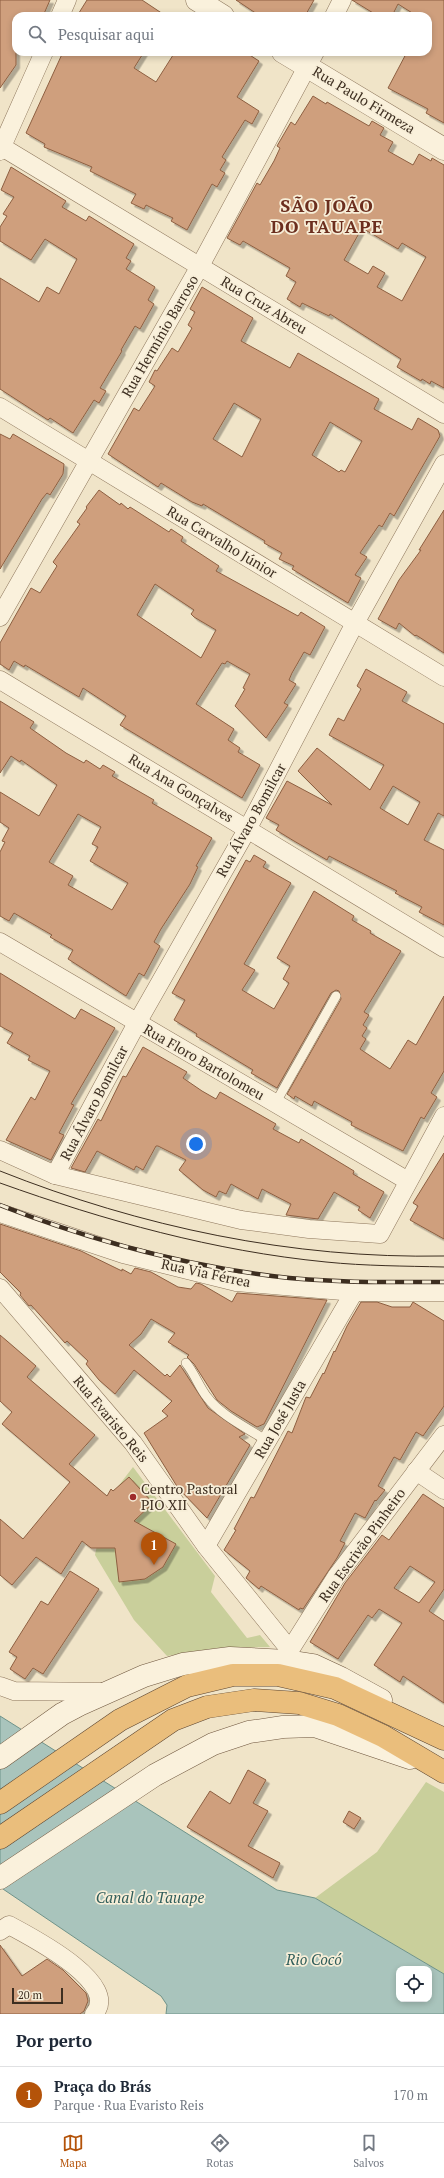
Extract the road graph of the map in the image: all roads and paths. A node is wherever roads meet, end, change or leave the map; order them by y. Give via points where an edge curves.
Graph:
1 (67, 0) edge
2 (197, 0) edge
3 (342, 0) edge
4 (62, 12) edge
5 (216, 12) edge
6 (336, 12) edge
7 (42, 56) edge
8 (299, 56) edge
9 (311, 59) edge
10 (1, 149) edge
11 (444, 149) edge
12 (200, 266) junction
13 (0, 407) edge
14 (444, 414) edge
15 (89, 461) junction
16 (444, 464) edge
17 (0, 617) edge
18 (356, 623) junction
19 (444, 677) edge
20 (0, 680) edge
21 (248, 828) junction
22 (0, 942) edge
23 (444, 948) edge
24 (336, 996) dead end
25 (137, 1024) junction
26 (276, 1104) junction
27 (444, 1116) edge
28 (0, 1150) edge
29 (55, 1175) junction
30 (408, 1181) junction
31 (0, 1213) edge
32 (0, 1288) edge
33 (354, 1292) junction
34 (444, 1292) edge
35 (186, 1363) dead end
36 (444, 1435) edge
37 (267, 1441) junction
38 (416, 1472) junction
39 (444, 1490) edge
40 (206, 1546) junction
41 (289, 1655) junction
42 (0, 1686) edge
43 (108, 1692) junction
44 (436, 1735) edge
45 (0, 1758) edge
46 (436, 1768) edge
47 (0, 1803) edge
48 (0, 1838) edge
49 (0, 1878) edge
50 (4, 1928) edge
51 (94, 2014) edge

1 - 4 street
2 - 5 main road
3 - 6 street
7 - 10 street
8 - 9 main road, Rua Paulo Firmeza
9 - 11 main road, Rua Paulo Firmeza
9 - 12 street, Rua Hermínio Barroso
10 - 12 street, Rua Cruz Abreu
12 - 14 street, Rua Cruz Abreu
12 - 15 street, Rua Hermínio Barroso
13 - 15 street, Rua Carvalho Júnior
15 - 17 street, Rua Hermínio Barroso
15 - 18 street, Rua Carvalho Júnior
16 - 18 street, Rua Álvaro Bomilcar
18 - 19 street, Rua Carvalho Júnior
18 - 21 street, Rua Álvaro Bomilcar
20 - 21 street, Rua Ana Gonçalves
21 - 23 street, Rua Ana Gonçalves
21 - 25 street, Rua Álvaro Bomilcar
22 - 25 street, Rua Floro Bartolomeu
24 - 26 lane
25 - 26 street, Rua Floro Bartolomeu
25 - 29 street, Rua Álvaro Bomilcar
26 - 30 street, Rua Floro Bartolomeu
27 - 30 street
28 - 29 street
29 - 30 street via 241,1220 309,1229 380,1234
31 - 33 street, Rua Via Férrea via 123,1254 236,1282
32 - 40 street, Rua Evaristo Reis via 133,1443
33 - 34 street, Rua Via Férrea
33 - 37 street, Rua José Justa
35 - 37 lane via 207,1397 223,1412
36 - 38 street, Rua Escrivão Pinheiro
37 - 40 street, Rua José Justa
38 - 39 street
38 - 41 street, Rua Escrivão Pinheiro via 336,1577
40 - 41 street, Rua Evaristo Reis
41 - 43 main road via 230,1658 183,1664 144,1676
41 - 44 main road via 375,1696
42 - 43 street via 14,1691
43 - 45 main road via 62,1714
44 - 47 highway via 335,1688 278,1675 233,1675 187,1686 120,1720
46 - 48 highway via 383,1736 338,1716 299,1703 254,1700 207,1707 173,1720
46 - 49 main road via 315,1726 282,1726 249,1732 213,1744 156,1775
50 - 51 street via 56,1952 78,1969 98,1994 99,2005

